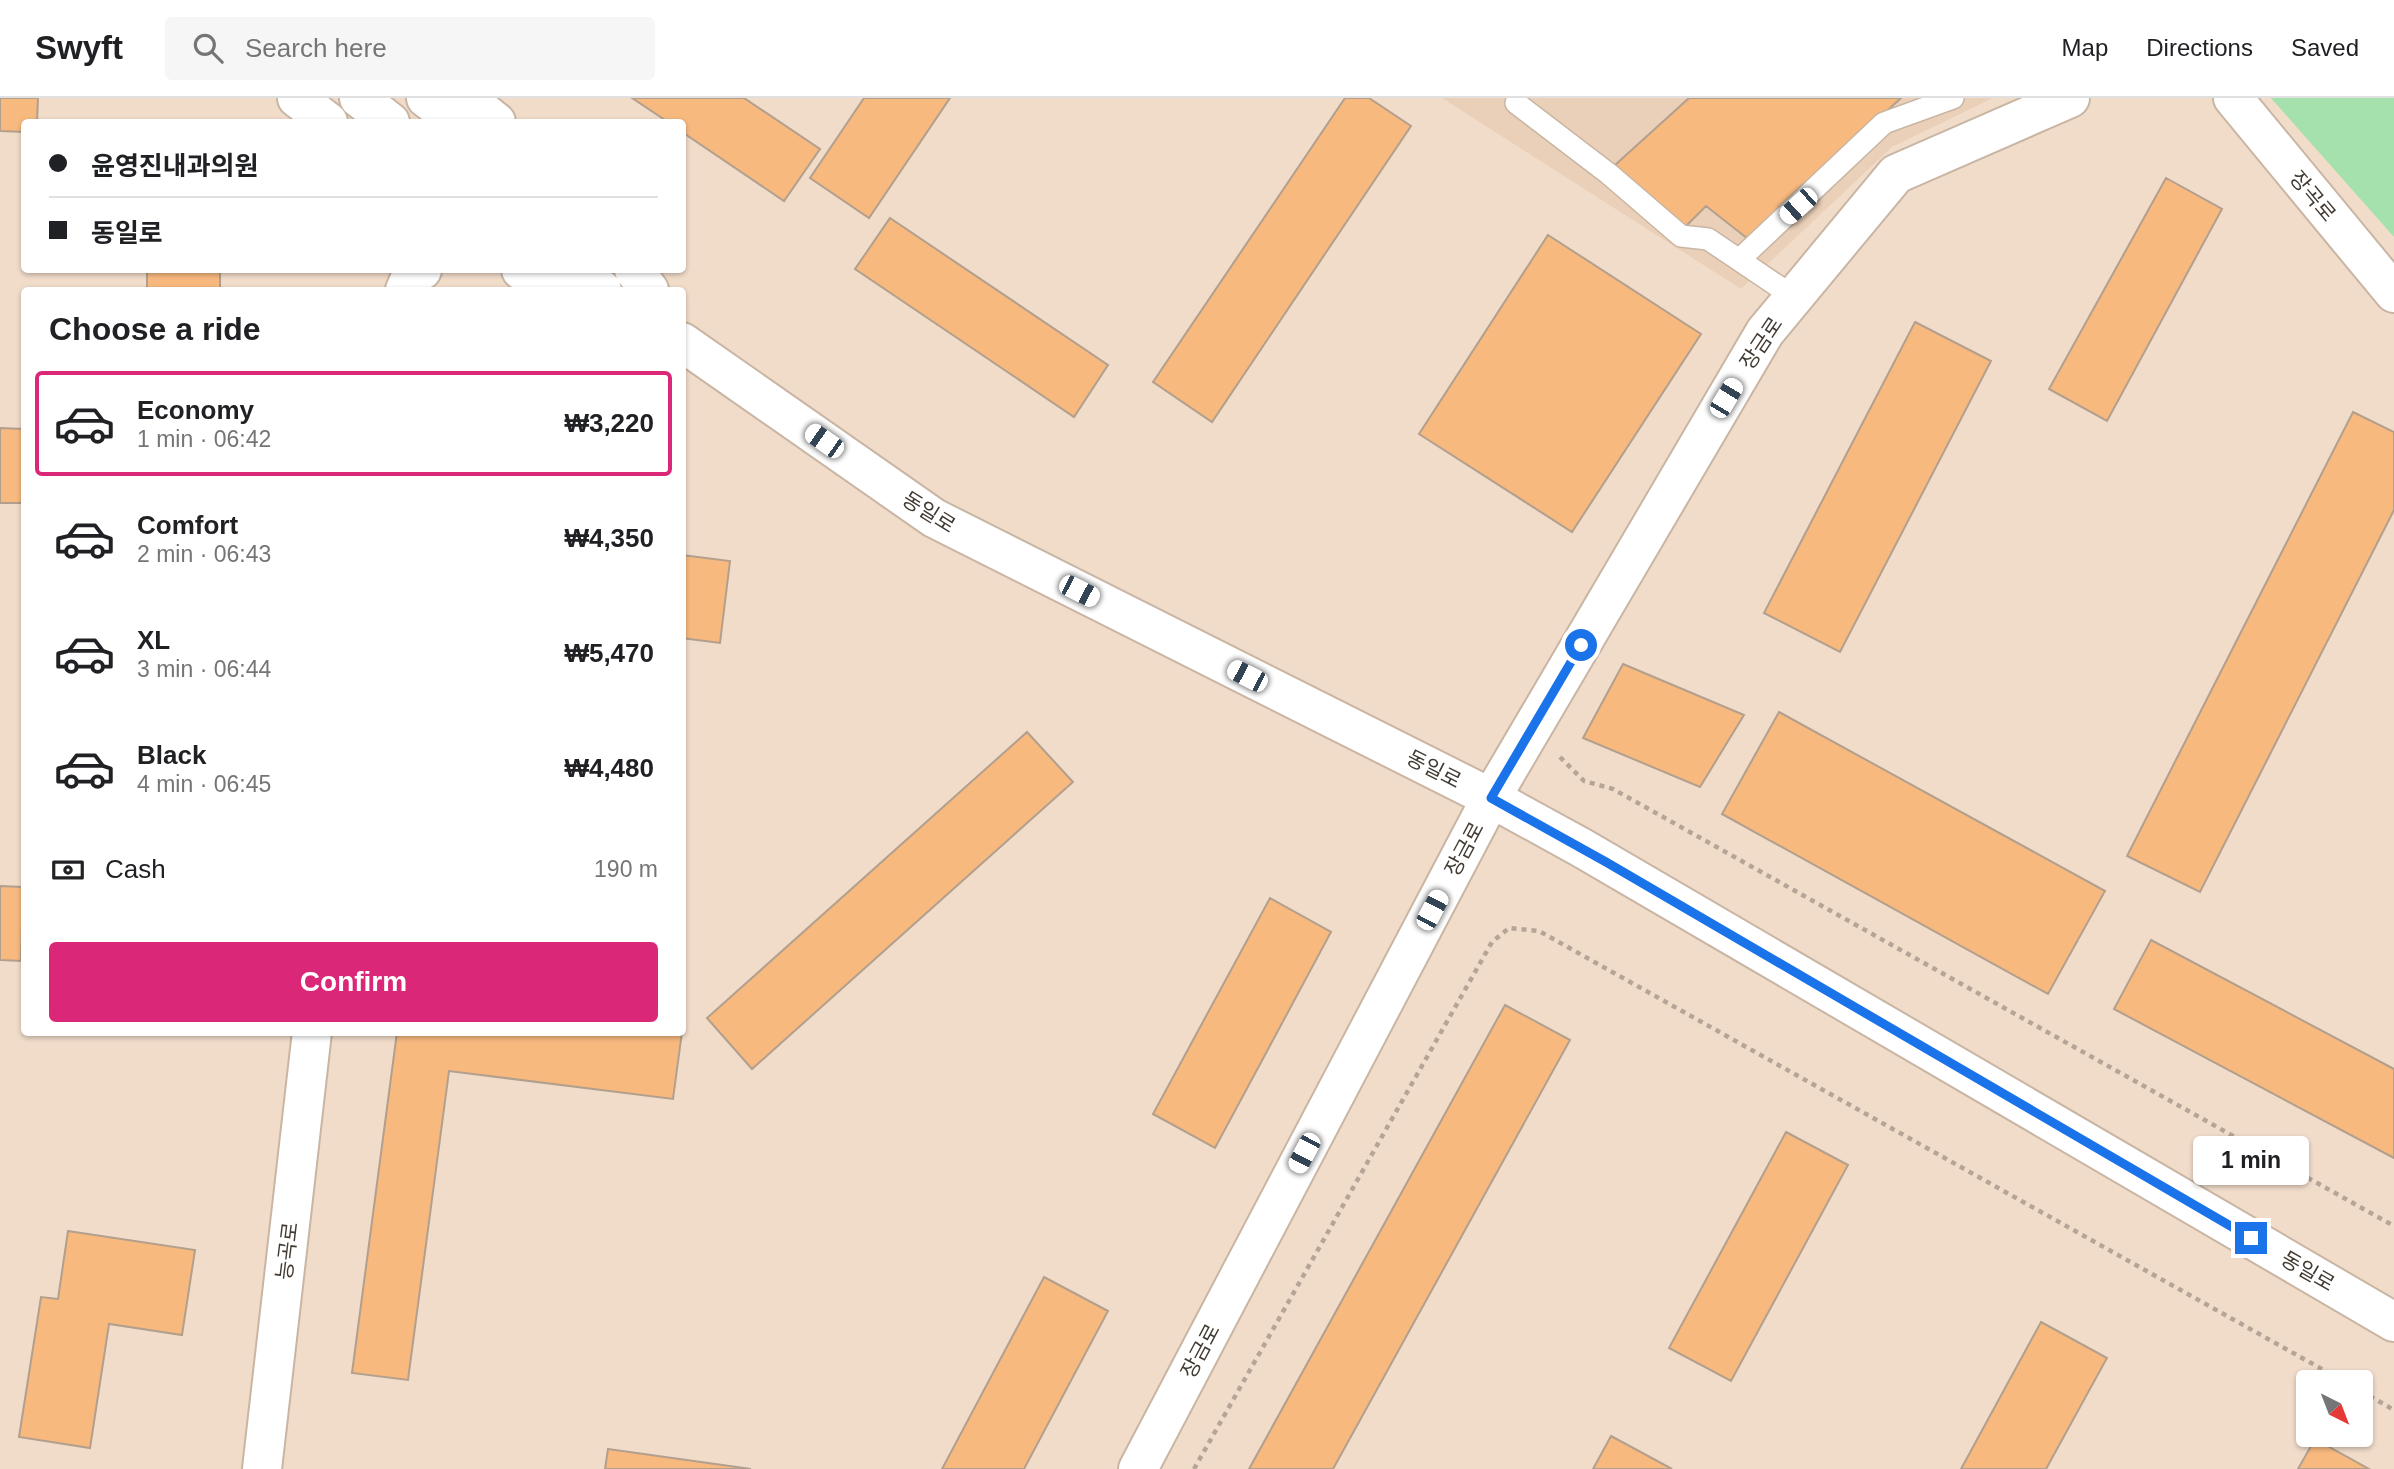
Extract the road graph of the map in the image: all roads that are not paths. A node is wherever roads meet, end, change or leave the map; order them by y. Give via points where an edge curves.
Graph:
1 (297, 98) edge
2 (359, 98) edge
3 (426, 98) edge
4 (466, 98) edge
5 (1953, 98) edge
6 (2070, 98) edge
7 (2233, 98) edge
8 (1516, 103) dead end
9 (324, 119) edge
10 (386, 119) edge
11 (453, 119) edge
12 (492, 119) edge
13 (1739, 260) junction
14 (416, 273) edge
15 (526, 273) edge
16 (578, 273) edge
17 (406, 287) edge
18 (546, 287) edge
19 (599, 287) edge
20 (2394, 293) edge
21 (1794, 297) junction
22 (686, 339) edge
23 (1491, 798) junction
24 (312, 1036) edge
25 (2394, 1322) edge
26 (262, 1469) edge
27 (1138, 1469) edge

1 - 9 street
2 - 10 street
3 - 11 street
4 - 12 street
5 - 13 lane via 1884,123
6 - 21 street, 장금로 via 1896,174
7 - 20 street, 장곡로
8 - 13 lane via 1681,236 1708,239
13 - 21 lane
14 - 17 street
15 - 18 street
16 - 19 street
21 - 23 street, 장금로 via 1758,343
22 - 23 street, 동일로 via 934,518
23 - 25 street, 동일로
23 - 27 street, 장금로
24 - 26 street, 능곡로

